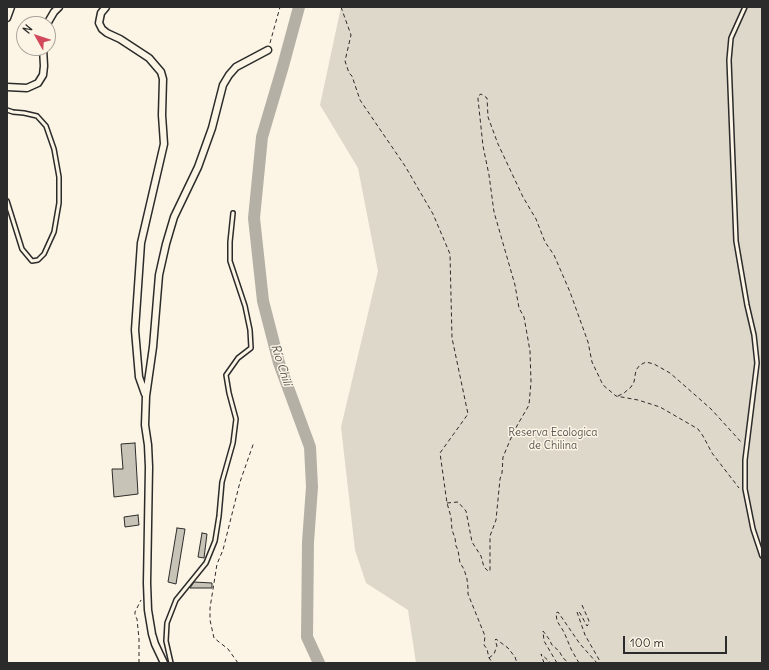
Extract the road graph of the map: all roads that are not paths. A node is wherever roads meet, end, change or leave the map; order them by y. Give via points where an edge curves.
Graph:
1 (11, 7) edge
2 (59, 7) edge
3 (106, 7) edge
4 (745, 7) edge
5 (52, 16) edge
6 (7, 18) edge
7 (268, 50) road end
8 (43, 56) edge
9 (7, 87) edge
10 (7, 110) edge
11 (7, 201) edge
12 (233, 213) dead end
13 (146, 396) junction
14 (762, 556) edge
15 (164, 663) edge
16 (171, 663) edge

1 - 6 street
2 - 5 street
3 - 13 street via 101,13 99,23 102,29 149,58 161,72 163,79 164,144 141,243 135,330 139,377
4 - 14 lane via 731,38 729,60 736,241 757,363 744,474 753,529
7 - 13 street via 236,67 223,85 212,128 198,167 174,217 159,275
8 - 9 street via 43,75 38,83 27,88
10 - 11 lane via 37,116 46,126 54,149 59,177 59,203 54,232 44,254 38,260 32,261 22,249
12 - 16 lane via 230,261 248,318 251,348 238,358 226,375 236,419 233,443 222,482 215,541 206,563 176,600 167,623 166,641
13 - 15 street via 145,425 149,467 147,595 152,634

